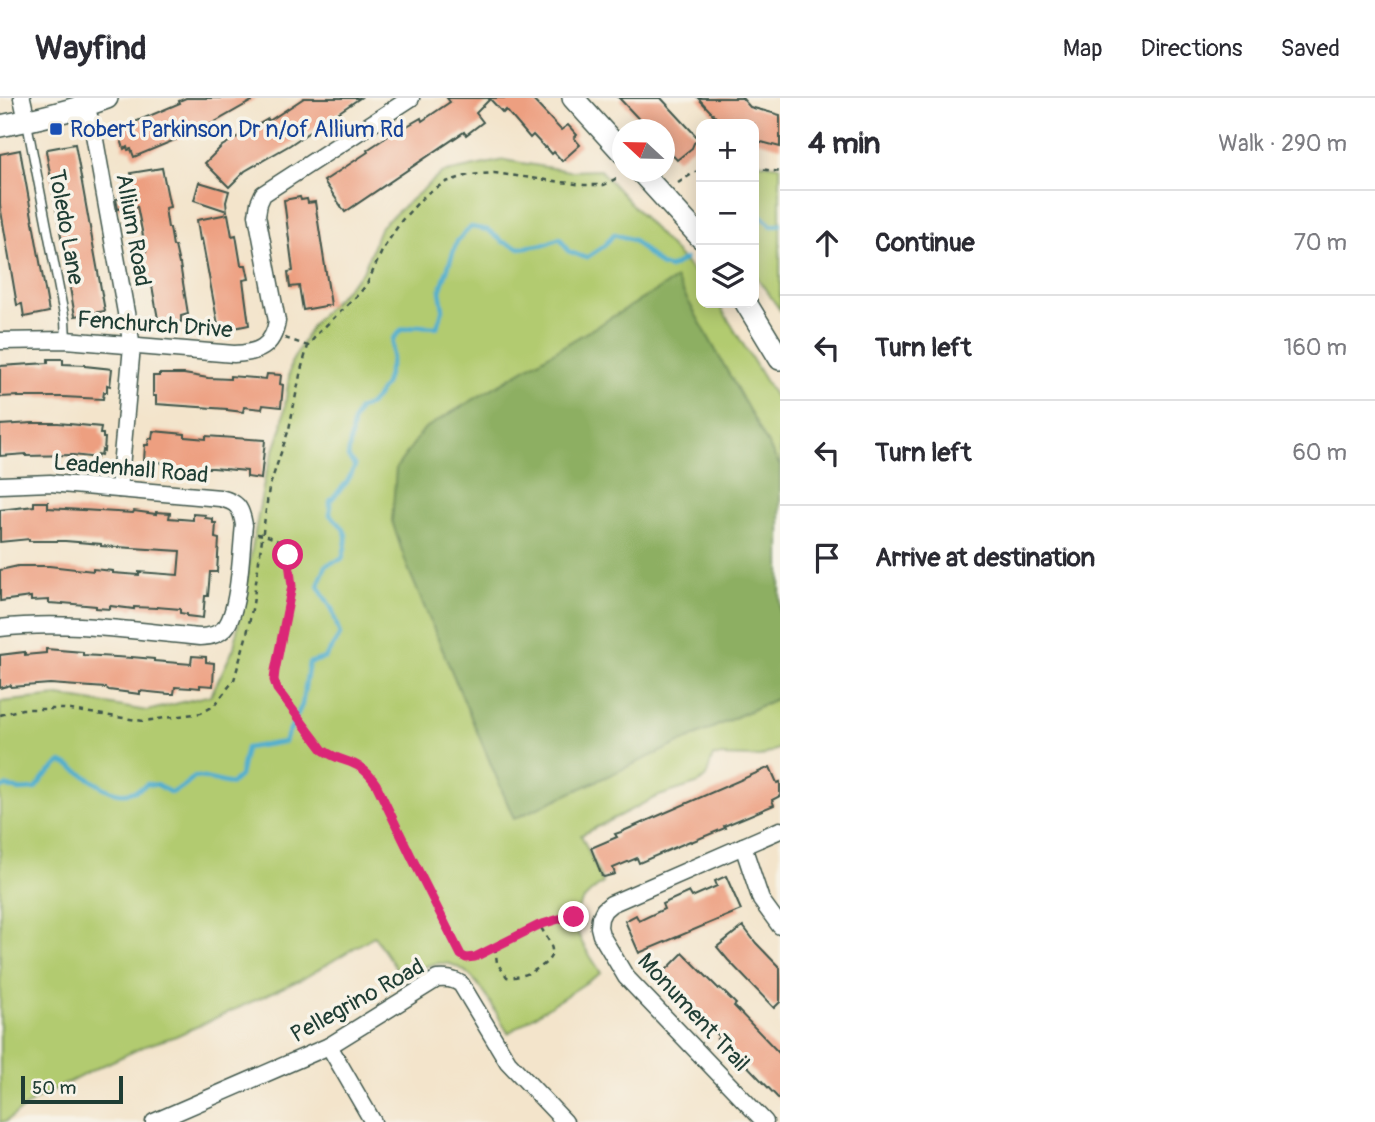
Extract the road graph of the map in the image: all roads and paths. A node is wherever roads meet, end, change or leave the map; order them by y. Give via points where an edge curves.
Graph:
1 (22, 98) edge
2 (107, 98) edge
3 (411, 98) edge
4 (573, 98) edge
5 (86, 106) junction
6 (27, 121) junction
7 (0, 126) edge
8 (612, 141) edge
9 (759, 169) edge
10 (696, 172) edge
11 (780, 172) edge
12 (612, 181) edge
13 (650, 182) edge
14 (678, 183) dead end
15 (695, 230) edge
16 (749, 308) edge
17 (281, 336) dead end
18 (66, 340) junction
19 (0, 341) edge
20 (132, 346) junction
21 (308, 346) junction
22 (780, 359) edge
23 (0, 485) edge
24 (118, 489) junction
25 (256, 534) dead end
26 (262, 535) junction
27 (0, 628) edge
28 (0, 715) edge
29 (780, 830) edge
30 (743, 846) junction
31 (600, 922) junction
32 (539, 925) junction
33 (780, 926) edge
34 (495, 947) junction
35 (329, 1046) junction
36 (189, 1107) junction
37 (154, 1122) edge
38 (198, 1122) edge
39 (373, 1122) edge
40 (565, 1122) edge
41 (765, 1122) edge

1 - 6 street
2 - 5 street
3 - 20 street, Fenchurch Drive via 264,194 257,215 277,321 264,346 234,354
4 - 8 street
5 - 6 street
5 - 20 street, Allium Road
6 - 7 street
6 - 18 lane, Toledo Lane
9 - 11 path
10 - 14 path
12 - 21 path via 584,185 494,173 446,181 426,194 402,220 367,284
13 - 15 street
16 - 22 street
17 - 21 path
18 - 19 street, Fenchurch Drive
18 - 20 street, Fenchurch Drive
20 - 24 street, Allium Road
21 - 26 path via 289,429 269,488
23 - 24 street, Leadenhall Road via 50,483
24 - 27 street, Leadenhall Road via 220,498 237,506 244,525 236,603 224,629 212,637 200,637 63,626
25 - 26 path
26 - 28 path via 253,604 234,680 214,706 201,713 144,721 64,709 22,709
26 - 34 path via 284,547 292,586 275,671 277,689 323,750 357,764 376,784 461,955 470,958
29 - 30 street
30 - 31 street via 611,904
30 - 33 street via 761,900
31 - 32 path via 574,917
31 - 41 street, Monument Trail via 601,935 626,977
32 - 34 path
32 - 34 path via 552,949 544,965 511,979 497,963
35 - 36 street, Pellegrino Road
35 - 39 street
35 - 40 street, Pellegrino Road via 437,979 454,980 461,984 508,1062
36 - 37 street, Pellegrino Road
36 - 38 street

